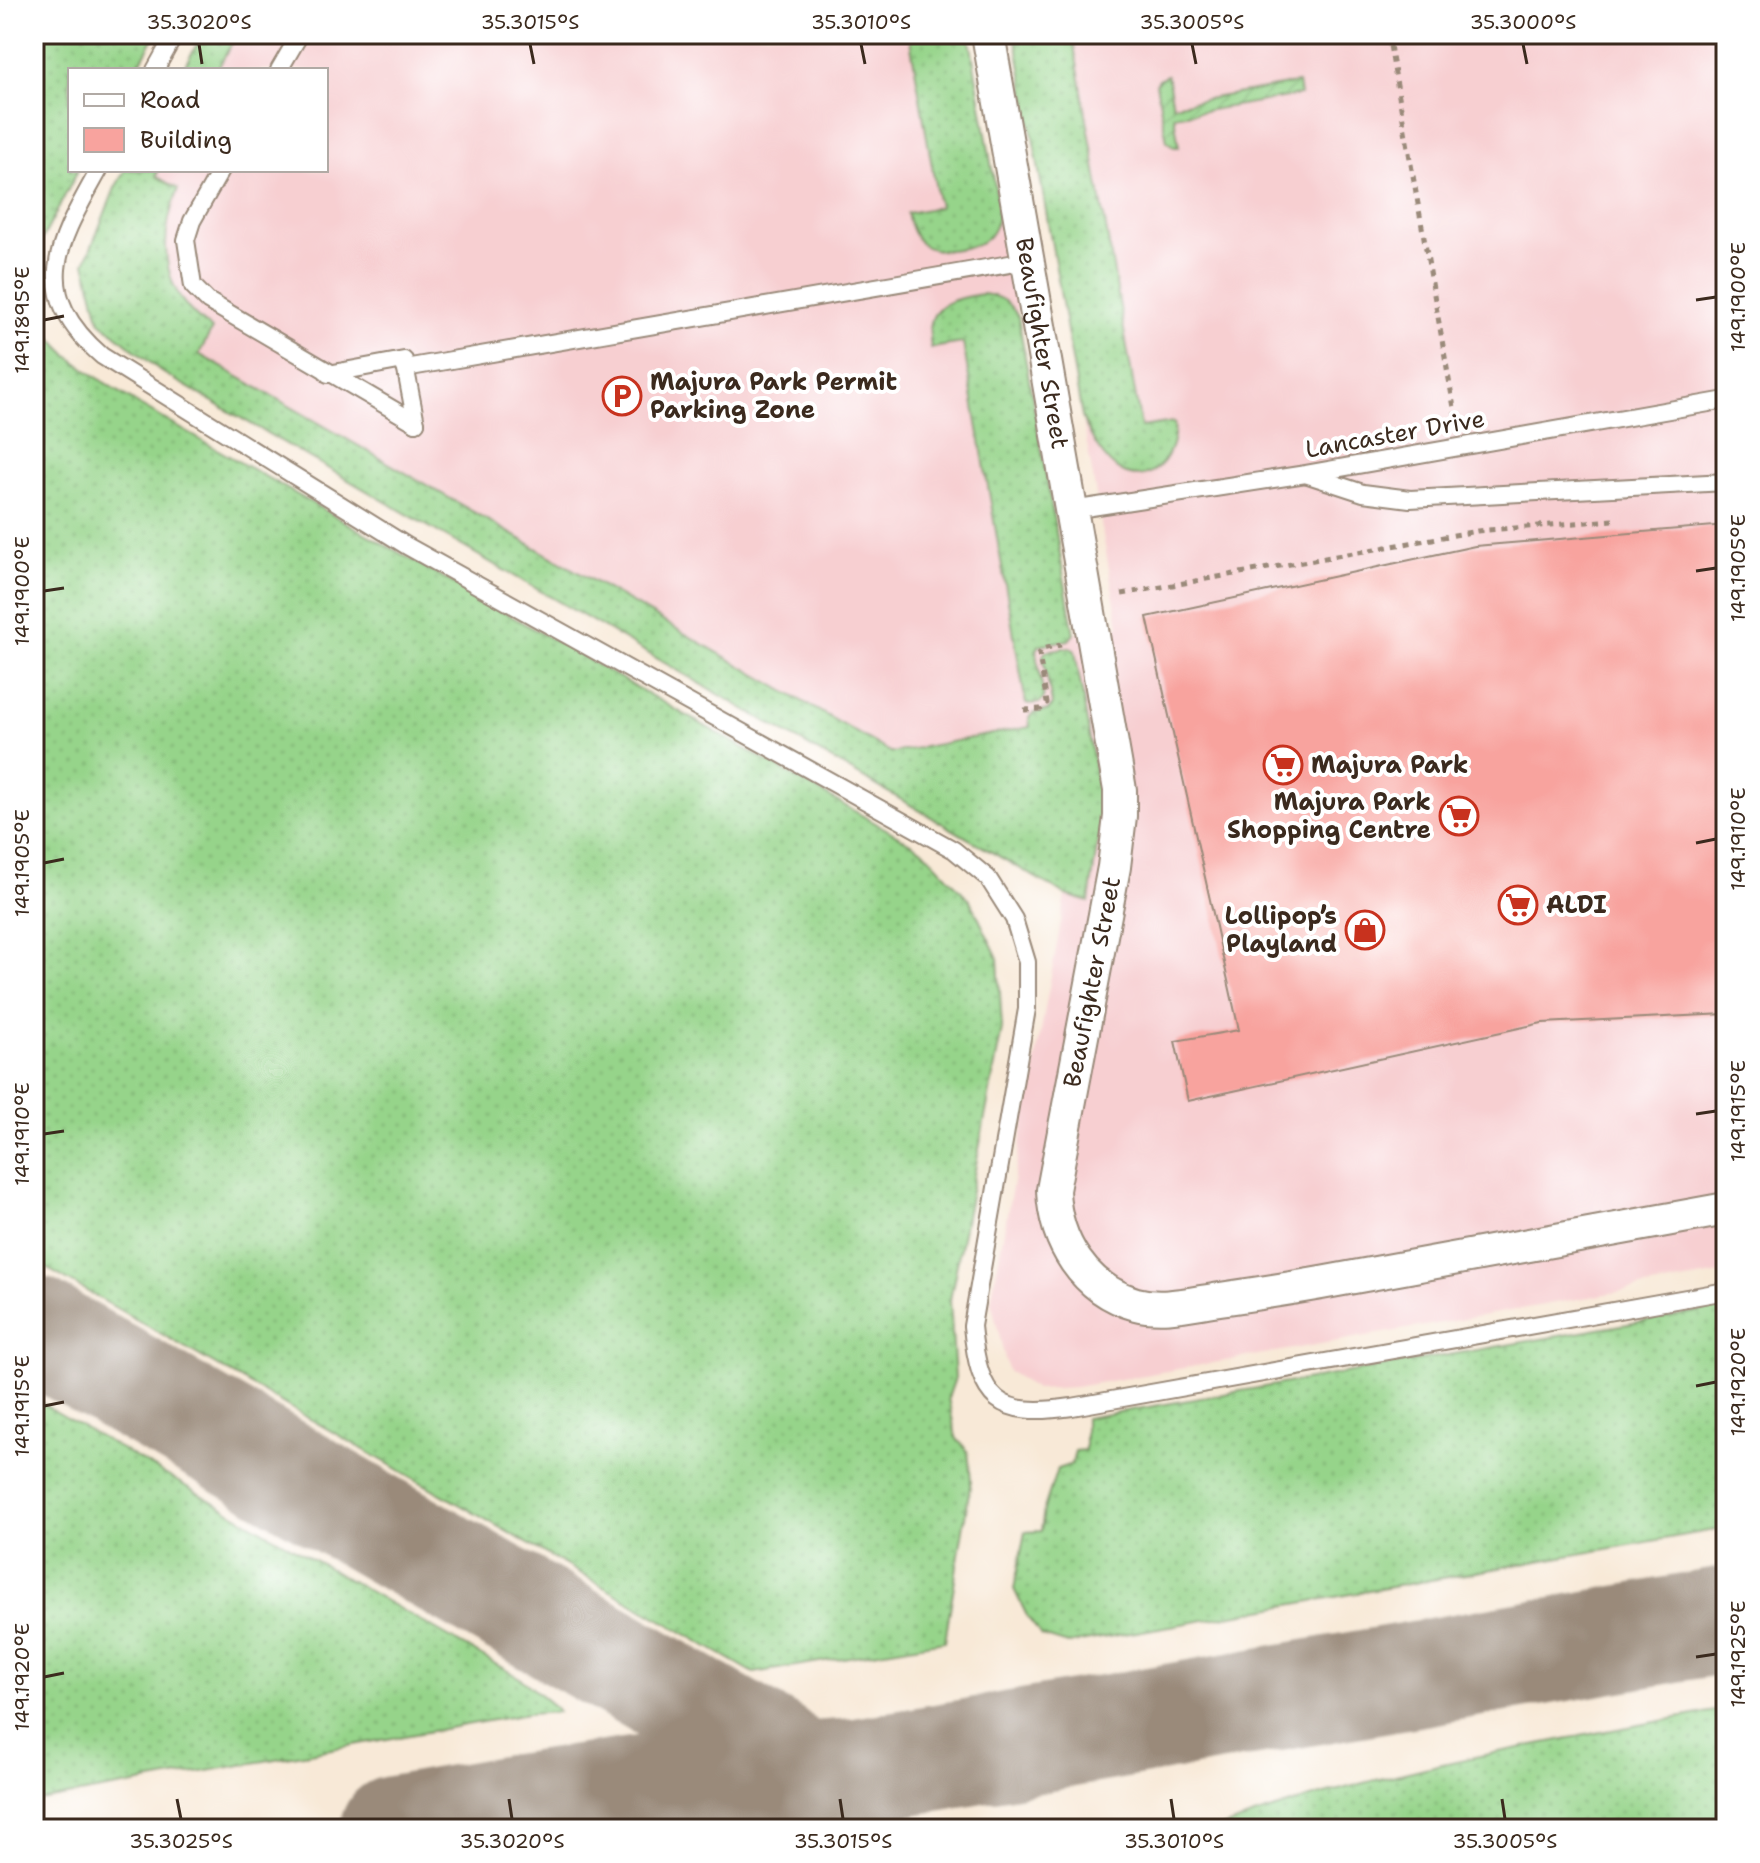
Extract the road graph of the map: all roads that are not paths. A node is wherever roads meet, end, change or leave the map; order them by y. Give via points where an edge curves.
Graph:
1 (175, 34) edge
2 (300, 34) edge
3 (988, 34) edge
4 (156, 68) edge
5 (280, 68) edge
6 (98, 172) edge
7 (220, 172) edge
8 (1027, 261) junction
9 (404, 364) junction
10 (328, 374) junction
11 (1726, 400) edge
12 (1306, 474) junction
13 (1726, 482) edge
14 (1072, 510) junction
15 (1726, 1209) edge
16 (1726, 1291) edge

1 - 4 lane
2 - 5 lane
3 - 8 street, Beaufighter Street
6 - 16 lane via 68,227 56,271 70,322 102,356 407,546 954,850 988,878 1014,919 1027,962 1027,1009 972,1326 982,1377 1003,1405 1062,1408
7 - 10 lane via 186,240 195,290
8 - 9 lane
8 - 14 street, Beaufighter Street
9 - 10 lane
9 - 10 lane via 416,423
11 - 12 lane, Lancaster Drive
12 - 13 lane via 1363,493 1410,499
12 - 14 lane, Lancaster Drive
14 - 15 street, Beaufighter Street via 1113,741 1120,816 1053,1190 1060,1230 1091,1280 1133,1303 1171,1307

